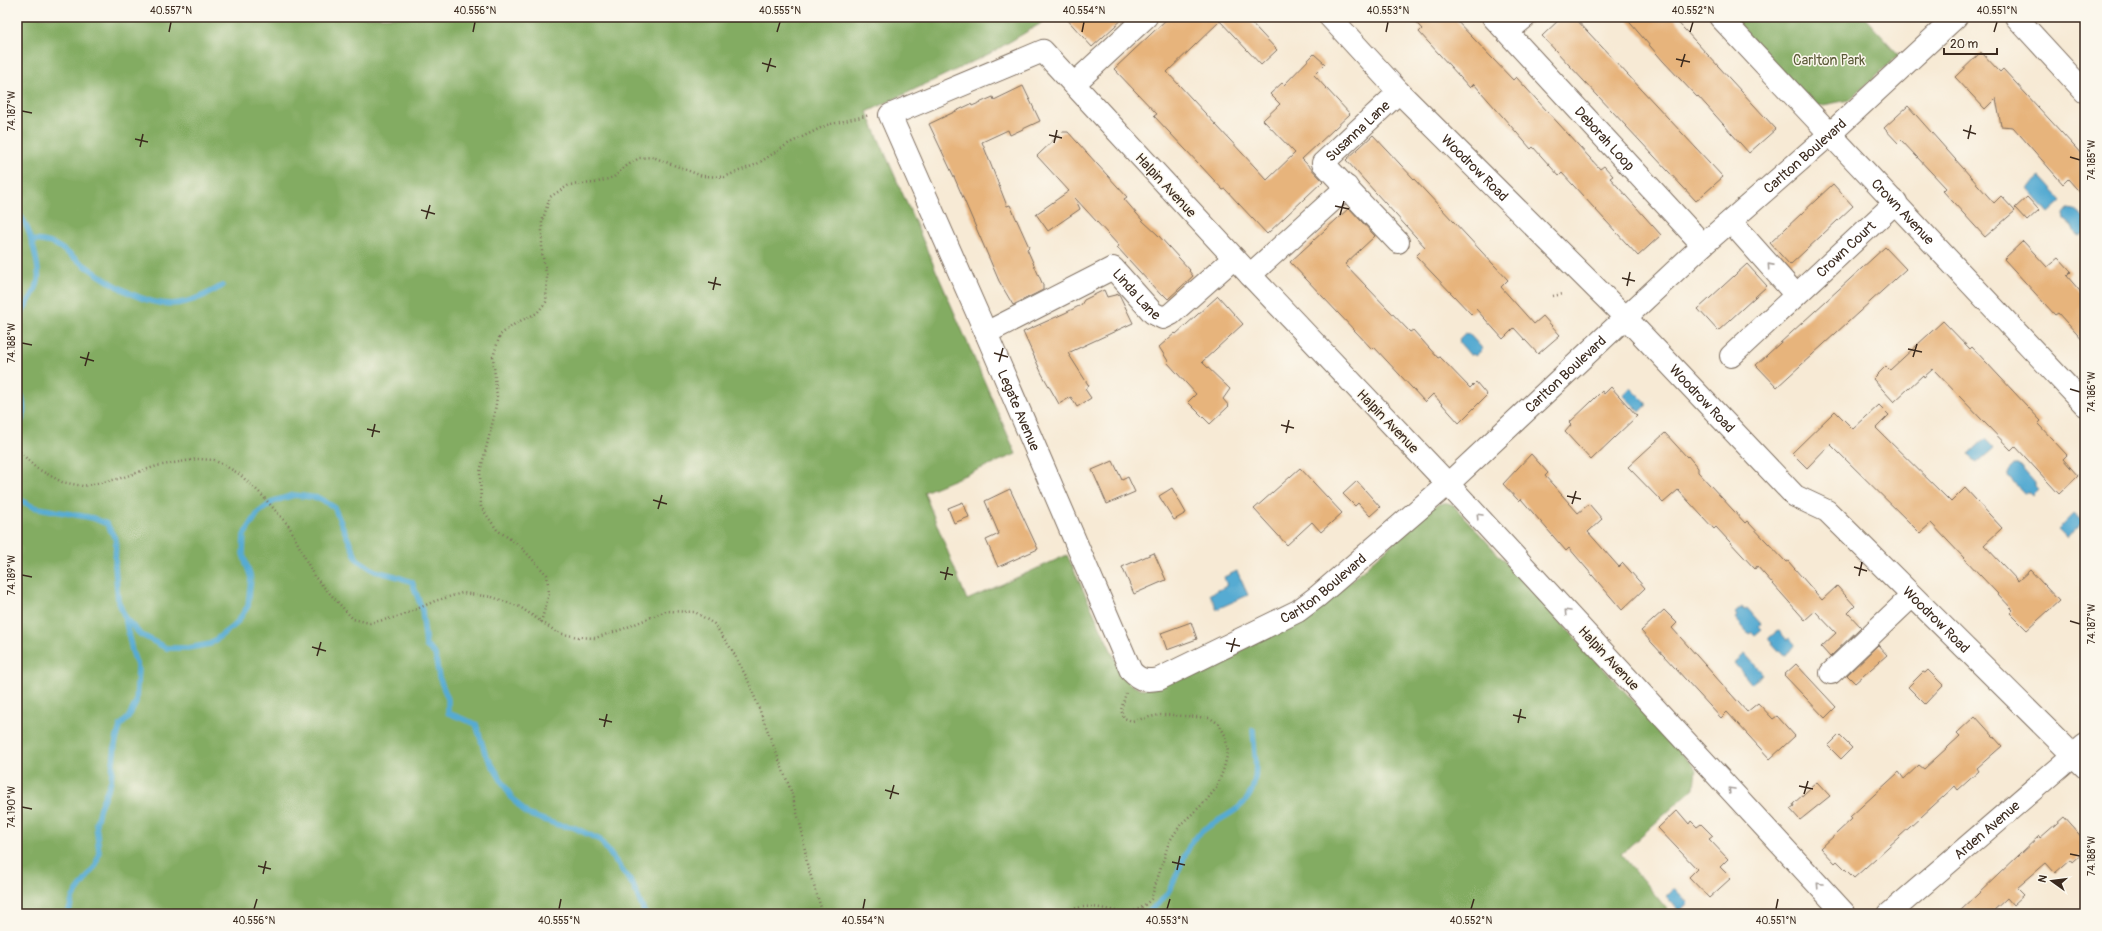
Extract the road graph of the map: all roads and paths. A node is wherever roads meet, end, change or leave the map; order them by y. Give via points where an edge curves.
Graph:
1 (1146, 17) edge
2 (1330, 17) edge
3 (1525, 17) edge
4 (1720, 17) edge
5 (1956, 17) edge
6 (2016, 17) edge
7 (1500, 25) edge
8 (1074, 84) junction
9 (1399, 92) junction
10 (2085, 92) edge
11 (882, 115) junction
12 (1830, 134) junction
13 (1347, 187) junction
14 (1896, 202) junction
15 (1731, 222) junction
16 (1398, 242) dead end
17 (1703, 245) junction
18 (1234, 258) junction
19 (1250, 275) junction
20 (1563, 294) dead end
21 (1796, 295) junction
22 (1553, 296) dead end
23 (1625, 317) junction
24 (986, 333) junction
25 (1731, 356) dead end
26 (2085, 405) edge
27 (17, 449) edge
28 (1448, 484) junction
29 (1912, 596) junction
30 (541, 622) junction
31 (1831, 673) dead end
32 (1139, 679) junction
33 (2081, 756) edge
34 (823, 914) edge
35 (1060, 914) edge
36 (1845, 914) edge
37 (1889, 914) edge

1 - 8 street
2 - 9 street, Woodrow Road
3 - 7 street, Deborah Loop
4 - 12 street, Crown Avenue
5 - 12 street, Carlton Boulevard
6 - 10 street
7 - 17 street, Deborah Loop
8 - 11 street, Halpin Avenue via 1043,51
8 - 18 street, Halpin Avenue
9 - 13 street, Susanna Lane via 1323,163
9 - 23 street, Woodrow Road
11 - 24 street, Legate Avenue
11 - 30 path via 827,125 788,144 757,164 724,177 702,176 653,157 639,158 614,178 595,183 569,185 550,197 542,222 542,253 547,277 546,302 537,313 516,323 500,335 493,357 497,397 480,472 481,507 497,530 519,545 547,575 549,594
12 - 14 street, Crown Avenue
12 - 15 street, Carlton Boulevard
13 - 16 street, Susanna Lane
13 - 19 street
14 - 21 street, Crown Court
14 - 26 street, Crown Avenue
15 - 17 street, Carlton Boulevard
21 -> 15 street
17 - 23 street, Carlton Boulevard
18 - 19 street, Halpin Avenue
18 - 24 street, Linda Lane via 1172,314 1163,318 1153,312 1113,268
19 - 28 street, Halpin Avenue
20 - 22 path
21 - 25 street, Crown Court
23 - 28 street, Carlton Boulevard
23 - 29 street, Woodrow Road via 1795,496 1827,511
24 - 32 street, Legate Avenue via 1132,671
27 - 30 path via 36,468 62,482 83,486 196,458 214,460 238,472 289,526 314,576 353,619 370,623 401,616 435,601 462,593 492,597 513,604
28 - 32 street, Carlton Boulevard via 1318,596 1298,610 1159,679
36 -> 28 street, Halpin Avenue
29 - 31 street
29 - 33 street, Woodrow Road
30 - 34 path via 558,633 595,638 666,611 695,612 714,624 748,680 791,791 802,831 807,864
32 - 35 path via 1124,696 1121,710 1124,718 1132,721 1159,715 1210,718 1219,724 1226,735 1228,752 1224,768 1217,787 1206,802 1181,824 1169,842 1151,899 1145,906 1128,913 1089,906
33 - 37 street, Arden Avenue

